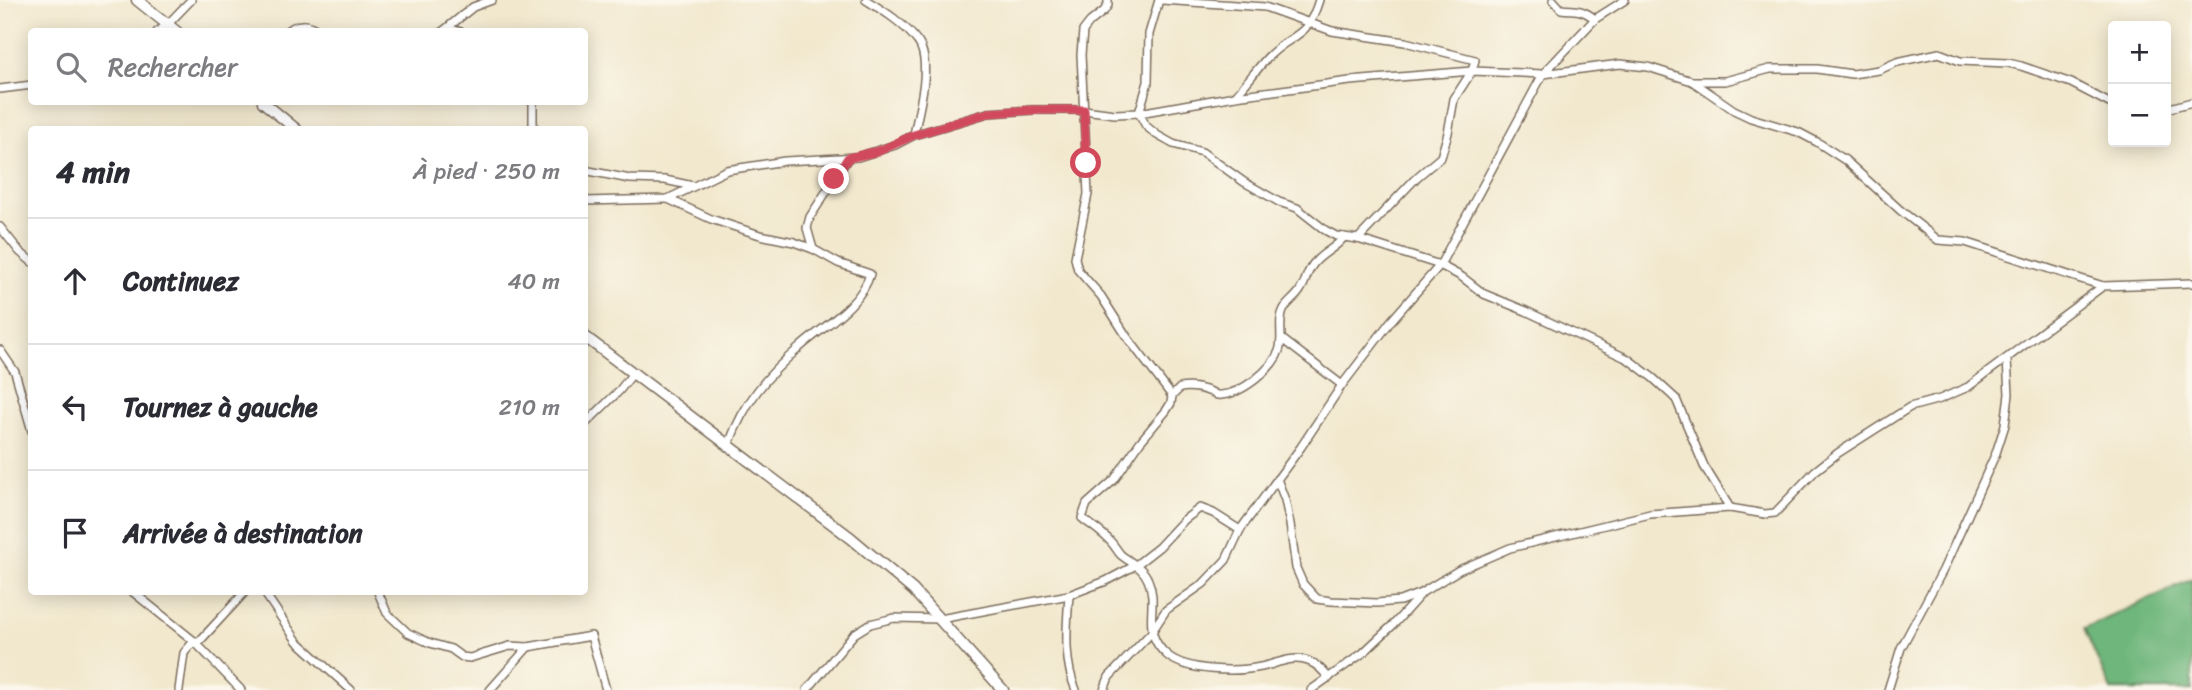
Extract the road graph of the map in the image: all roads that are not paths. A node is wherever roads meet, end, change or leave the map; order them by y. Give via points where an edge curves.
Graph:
1 (137, 0) edge
2 (191, 0) edge
3 (492, 0) edge
4 (866, 0) edge
5 (1108, 0) edge
6 (1160, 0) edge
7 (1319, 0) edge
8 (1553, 0) edge
9 (1625, 0) edge
10 (1595, 19) junction
11 (168, 24) junction
12 (1310, 25) junction
13 (162, 28) edge
14 (172, 28) edge
15 (293, 28) edge
16 (314, 28) edge
17 (447, 28) edge
18 (1472, 71) junction
19 (1543, 74) junction
20 (1692, 81) junction
21 (28, 86) edge
22 (0, 89) edge
23 (1235, 96) junction
24 (2108, 102) edge
25 (2192, 102) edge
26 (267, 105) edge
27 (533, 105) edge
28 (2171, 108) edge
29 (1084, 110) junction
30 (1139, 113) junction
31 (292, 126) edge
32 (533, 126) edge
33 (914, 135) junction
34 (848, 158) junction
35 (588, 171) edge
36 (693, 186) junction
37 (668, 199) junction
38 (588, 201) edge
39 (0, 227) edge
40 (1344, 237) junction
41 (1358, 239) junction
42 (813, 249) junction
43 (28, 259) edge
44 (1440, 265) junction
45 (2192, 283) edge
46 (2103, 286) junction
47 (588, 339) edge
48 (1282, 339) junction
49 (0, 350) edge
50 (2007, 360) junction
51 (634, 372) junction
52 (1342, 385) junction
53 (1172, 396) junction
54 (28, 417) edge
55 (588, 421) edge
56 (729, 444) junction
57 (1277, 479) junction
58 (1730, 508) junction
59 (1240, 530) junction
60 (1136, 565) junction
61 (1421, 593) junction
62 (137, 595) edge
63 (242, 595) edge
64 (266, 595) edge
65 (380, 595) edge
66 (1069, 595) junction
67 (940, 620) junction
68 (1151, 633) junction
69 (195, 643) junction
70 (528, 647) junction
71 (1329, 678) junction
72 (179, 690) edge
73 (241, 690) edge
74 (351, 690) edge
75 (490, 690) edge
76 (606, 690) edge
77 (807, 690) edge
78 (1003, 690) edge
79 (1076, 690) edge
80 (1104, 690) edge
81 (1311, 690) edge
82 (1888, 690) edge

1 - 11 street
2 - 11 street
3 - 17 street via 473,7
4 - 33 street via 920,44 924,83
5 - 29 street via 1104,11 1083,31
6 - 12 street via 1265,7
6 - 30 street via 1149,34 1148,82
7 - 12 street
8 - 10 street via 1561,9 1577,9
9 - 10 street
10 - 19 street
11 - 13 street
11 - 14 street
12 - 18 street via 1469,57 1475,60
12 - 23 street via 1267,59
15 - 16 street via 301,24
18 - 19 street
18 - 23 street
18 - 41 street via 1454,99 1441,157
19 - 20 street via 1620,64 1648,67
19 - 44 street
20 - 24 street via 1725,81 1770,69 1879,71 1939,53 1960,61 2021,66 2071,83
20 - 46 street via 1734,110 1798,132 1830,150 1938,240 1965,242
21 - 22 street
23 - 30 street
25 - 28 street
26 - 31 street
27 - 32 street
29 - 30 street
29 - 33 street via 988,113
29 - 53 street via 1088,194 1076,252 1078,270
30 - 40 street via 1157,135 1202,152 1244,182
33 - 34 street via 879,151
34 - 36 street via 745,166
34 - 42 street via 810,218 807,228
35 - 36 street
36 - 37 street
37 - 38 street
37 - 42 street via 711,219
39 - 43 street
40 - 41 street
40 - 48 street via 1310,267 1301,290 1281,317
41 - 44 street
42 - 56 street via 838,264 867,272 869,279 838,318 759,388 739,417
44 - 52 street
44 - 58 street via 1484,294 1628,359 1653,378 1676,400 1704,466
45 - 46 street
46 - 50 street
47 - 51 street
48 - 52 street
48 - 53 street via 1268,369 1244,387 1219,396 1188,387
49 - 54 street via 15,372
50 - 58 street via 1968,387 1910,407 1838,453 1775,513
50 - 82 street via 2009,394 1996,453 1943,570 1900,648
51 - 55 street
51 - 56 street
52 - 57 street
53 - 60 street via 1166,411 1114,480 1091,499 1082,518
56 - 67 street via 862,547
57 - 59 street
57 - 61 street via 1290,523 1296,568 1317,599 1377,603
58 - 61 street via 1650,513 1510,548
59 - 60 street via 1200,508
59 - 68 street via 1221,566 1166,610
60 - 66 street
60 - 68 street via 1149,581 1152,594
61 - 71 street via 1363,653
62 - 69 street
63 - 69 street
64 - 74 street via 297,641
65 - 70 street via 387,613 408,633 461,657 510,646
66 - 67 street
66 - 79 street via 1065,637
67 - 77 street via 894,618 870,624 854,634
67 - 78 street
68 - 71 street via 1167,655 1191,665 1221,670 1301,659
68 - 80 street via 1109,677
69 - 72 street via 183,657
69 - 73 street
70 - 75 street
70 - 76 street via 591,635
71 - 81 street

